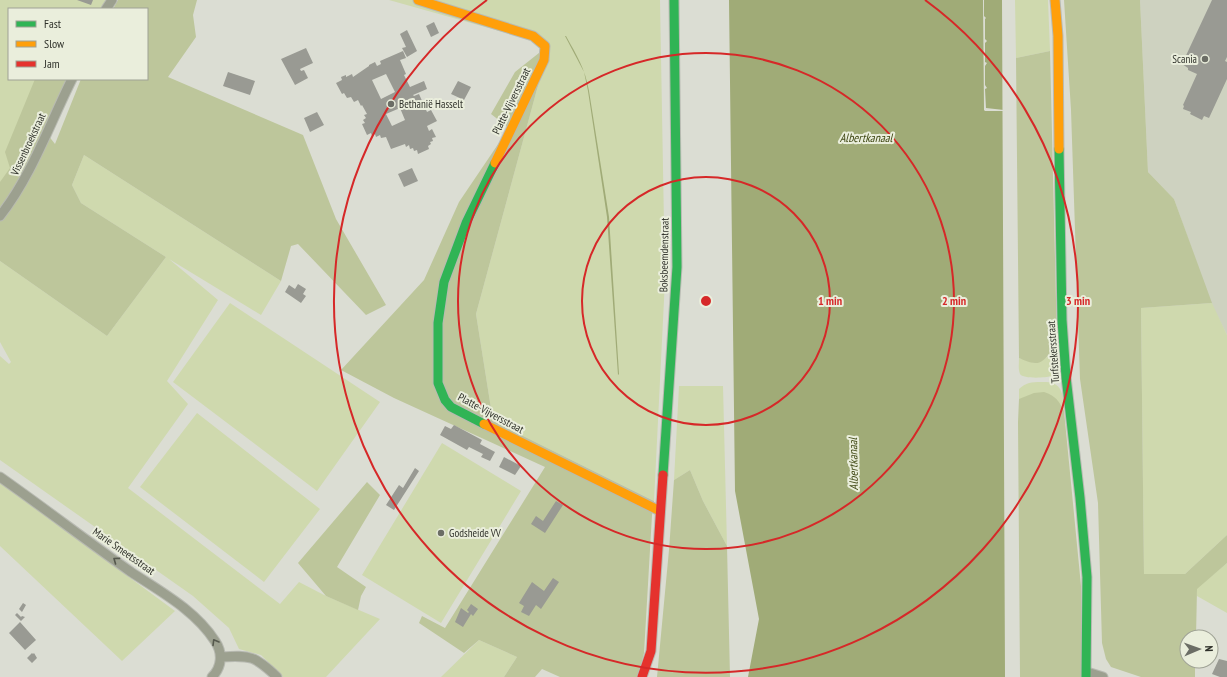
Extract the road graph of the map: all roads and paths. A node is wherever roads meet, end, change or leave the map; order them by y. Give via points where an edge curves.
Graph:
1 (418, 0) edge
2 (674, 0) edge
3 (1055, 0) edge
4 (72, 80) edge
5 (0, 216) edge
6 (0, 477) edge
7 (660, 511) junction
8 (221, 657) junction
9 (1086, 674) edge
10 (212, 677) edge
11 (277, 677) edge
12 (642, 677) edge
13 (1103, 677) edge

1 - 7 street, Platte-Vijversstraat via 533,36 545,46 544,60 466,224 444,282 438,323 437,372 438,383 445,400 451,407 467,416
2 - 7 street, Boksbeemdenstraat via 677,267
3 - 9 street, Turfstekersstraat via 1058,36 1062,320 1087,577
4 - 5 street, Vissenbroekstraat via 27,175 13,200
8 -> 6 street, Marie Smeetsstraat via 216,642 186,610
7 - 12 street via 651,651
8 - 10 street via 220,666
8 - 11 street via 252,658 261,662
9 - 13 street

